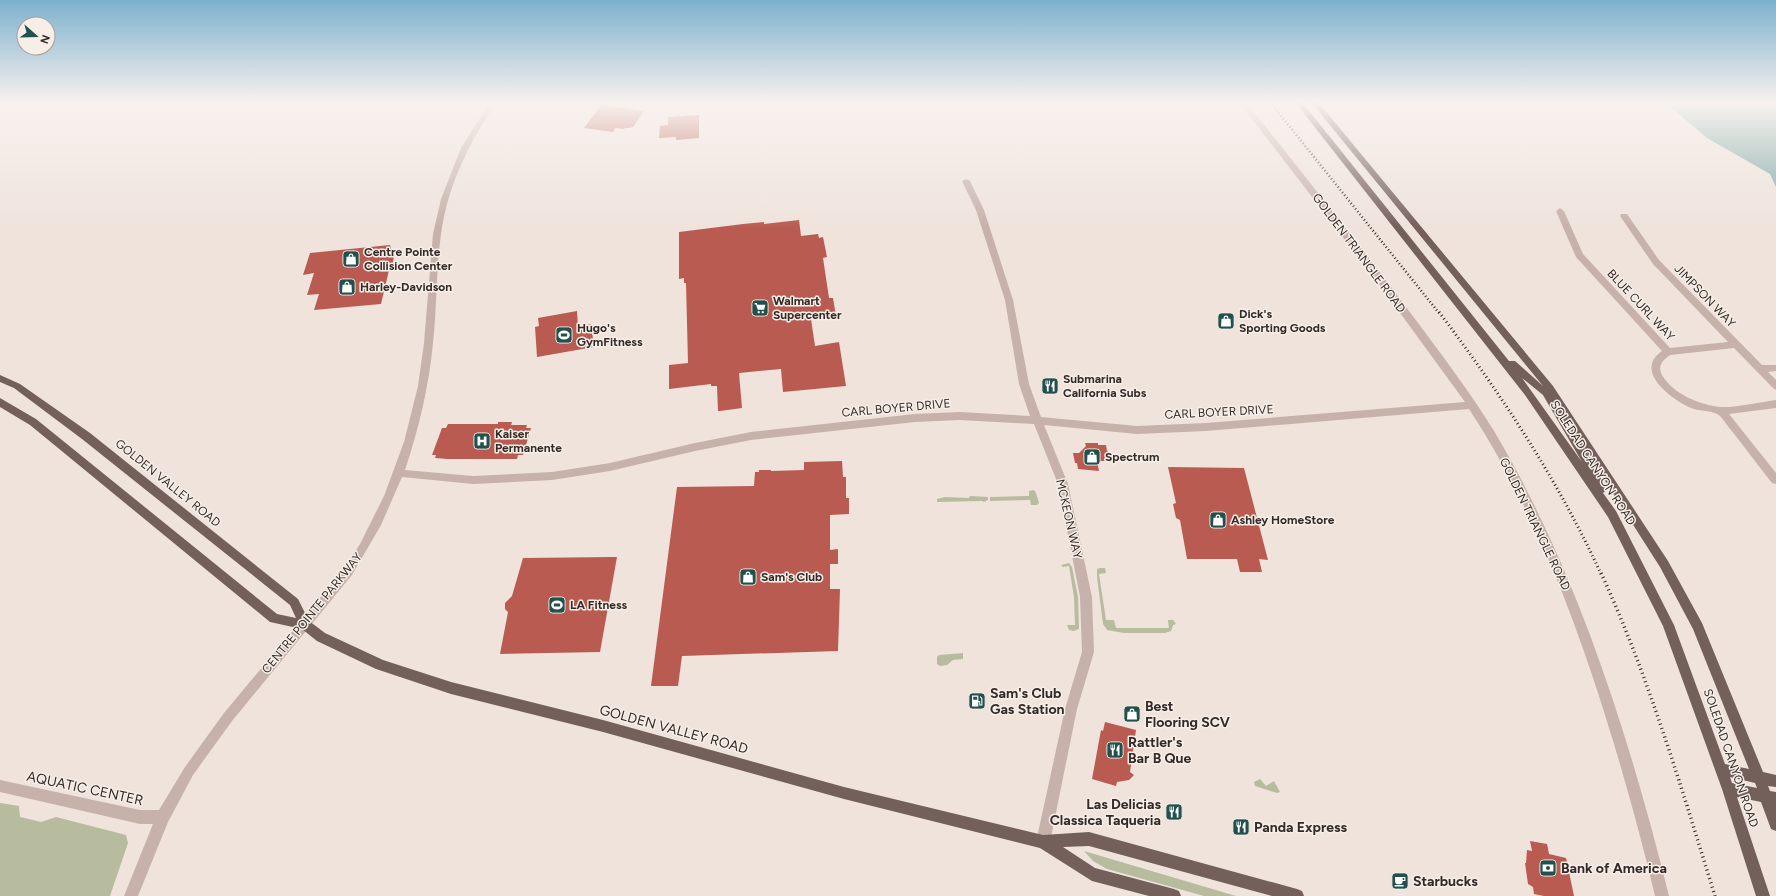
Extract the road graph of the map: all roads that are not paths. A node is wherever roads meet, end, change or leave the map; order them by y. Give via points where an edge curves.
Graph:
1 (468, 144) edge
2 (1275, 144) edge
3 (1331, 144) edge
4 (1338, 144) edge
5 (1348, 144) edge
6 (1357, 176) junction
7 (966, 181) dead end
8 (1560, 211) dead end
9 (1624, 216) dead end
10 (1735, 345) junction
11 (1495, 349) junction
12 (1668, 352) junction
13 (1776, 368) edge
14 (1759, 369) junction
15 (0, 378) edge
16 (1776, 386) edge
17 (1551, 393) junction
18 (0, 402) edge
19 (1471, 404) junction
20 (1776, 404) edge
21 (1722, 411) junction
22 (1036, 420) junction
23 (399, 473) junction
24 (1776, 480) edge
25 (1612, 514) junction
26 (305, 625) junction
27 (1721, 769) junction
28 (1759, 778) junction
29 (1776, 781) edge
30 (0, 786) edge
31 (1728, 789) junction
32 (1771, 797) edge
33 (164, 817) junction
34 (1776, 824) edge
35 (1044, 842) junction
36 (131, 896) edge
37 (1174, 896) edge
38 (1297, 896) edge
39 (1662, 896) edge
40 (1763, 896) edge

1 - 23 street, CENTRE POINTE PARKWAY via 446,193 441,212 424,379
2 - 19 street, GOLDEN TRIANGLE ROAD via 1340,226
3 - 6 main road, SOLEDAD CANYON ROAD
4 - 6 main road via 1355,168
5 - 17 main road, SOLEDAD CANYON ROAD
6 - 11 main road, SOLEDAD CANYON ROAD
7 - 22 street, MCKEON WAY via 980,210 1009,300 1024,384
8 - 12 street, BLUE CURL WAY via 1579,255
9 - 10 street, JIMPSON WAY via 1656,262
10 - 12 street
10 - 14 street, JIMPSON WAY
11 - 17 main road via 1538,388
11 - 25 main road, SOLEDAD CANYON ROAD via 1537,403
12 - 21 street, BLUE CURL WAY via 1658,358 1656,364 1656,372 1662,383 1694,405
13 - 14 street
14 - 16 street, JIMPSON WAY
15 - 26 main road, GOLDEN VALLEY ROAD via 17,386 86,436 294,602
17 - 25 main road
17 - 28 main road, SOLEDAD CANYON ROAD via 1664,564 1698,627
18 - 26 main road, GOLDEN VALLEY ROAD via 33,422 274,618
19 - 22 street, CARL BOYER DRIVE via 1387,413 1136,430
19 - 39 street, GOLDEN TRIANGLE ROAD via 1526,501 1569,597 1604,691
20 - 21 street
21 - 24 street
22 - 23 street, CARL BOYER DRIVE via 934,417 778,432 709,444 610,467 532,478 473,480
22 - 35 street, MCKEON WAY via 1063,484 1086,596 1088,642 1085,665 1071,709 1056,775
23 - 26 street, CENTRE POINTE PARKWAY via 384,511 362,551
25 - 27 main road, SOLEDAD CANYON ROAD via 1668,625
26 - 33 street, CENTRE POINTE PARKWAY via 209,742
26 - 35 main road, GOLDEN VALLEY ROAD via 321,638 380,665 451,688 603,726 844,793
27 - 28 main road
27 - 31 main road, SOLEDAD CANYON ROAD
28 - 29 main road
28 - 32 main road, SOLEDAD CANYON ROAD
30 - 33 street, AQUATIC CENTER via 140,817
31 - 32 main road
31 - 40 main road, SOLEDAD CANYON ROAD
32 - 34 main road, SOLEDAD CANYON ROAD
33 - 36 street, CENTRE POINTE PARKWAY
35 - 37 main road, GOLDEN VALLEY ROAD via 1092,874
35 - 38 main road, GOLDEN VALLEY ROAD via 1089,839

